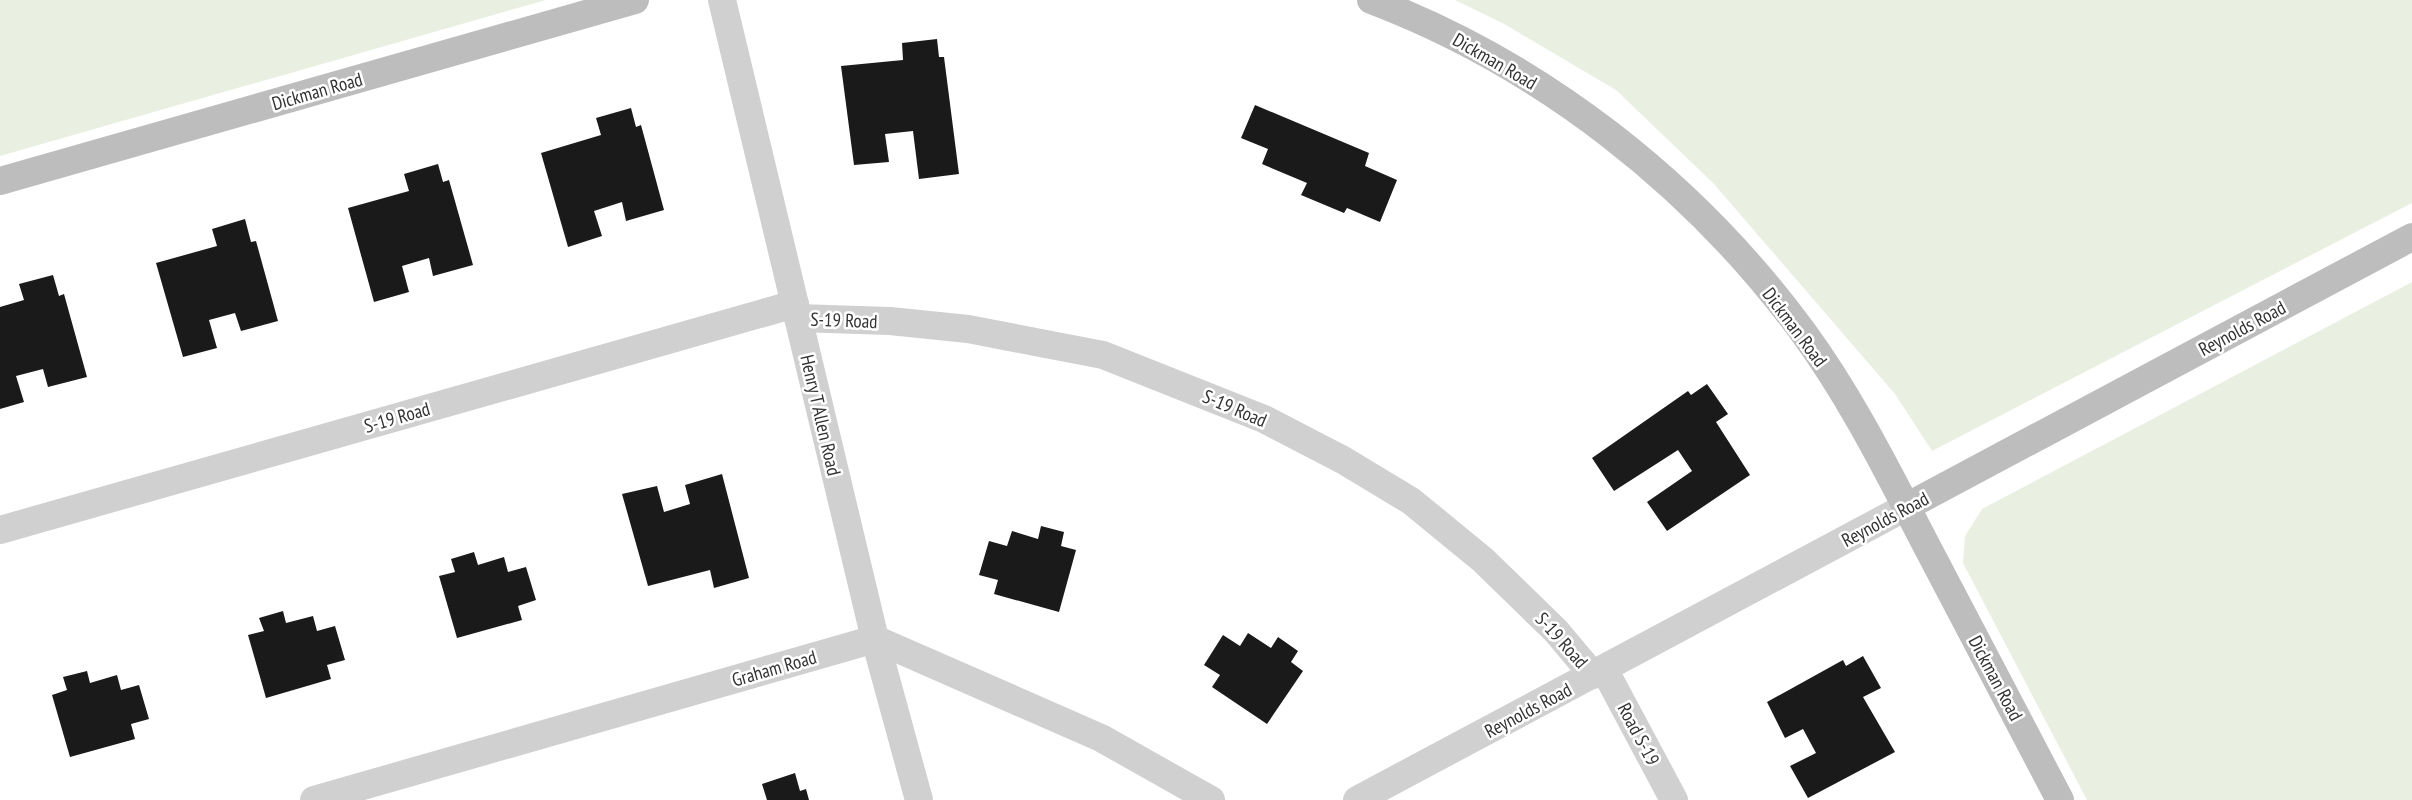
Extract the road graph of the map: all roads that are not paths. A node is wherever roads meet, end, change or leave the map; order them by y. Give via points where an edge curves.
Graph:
1 (635, 0) edge
2 (722, 0) edge
3 (1371, 0) edge
4 (0, 181) edge
5 (2412, 237) edge
6 (796, 311) junction
7 (1906, 507) junction
8 (0, 530) edge
9 (875, 639) junction
10 (1598, 672) junction
11 (314, 800) edge
12 (919, 800) edge
13 (1211, 800) edge
14 (1357, 800) edge
15 (1674, 800) edge
16 (2060, 800) edge

1 - 4 street, Dickman Road
2 - 6 street, Henry T Allen Road
3 - 7 street, Dickman Road via 1498,60 1585,116 1665,180 1738,252 1802,332 1859,418
5 - 7 street, Reynolds Road
6 - 8 street, S-19 Road
6 - 9 street, Henry T Allen Road
6 - 10 street, S-19 Road via 968,329 1103,355 1264,419 1411,501 1490,566
7 - 10 street, Reynolds Road
7 - 16 street, Dickman Road
9 - 11 street, Graham Road
9 - 12 street, Henry T Allen Road
9 - 13 street via 1101,738
10 - 14 street, Reynolds Road
10 - 15 street, Road S-19

